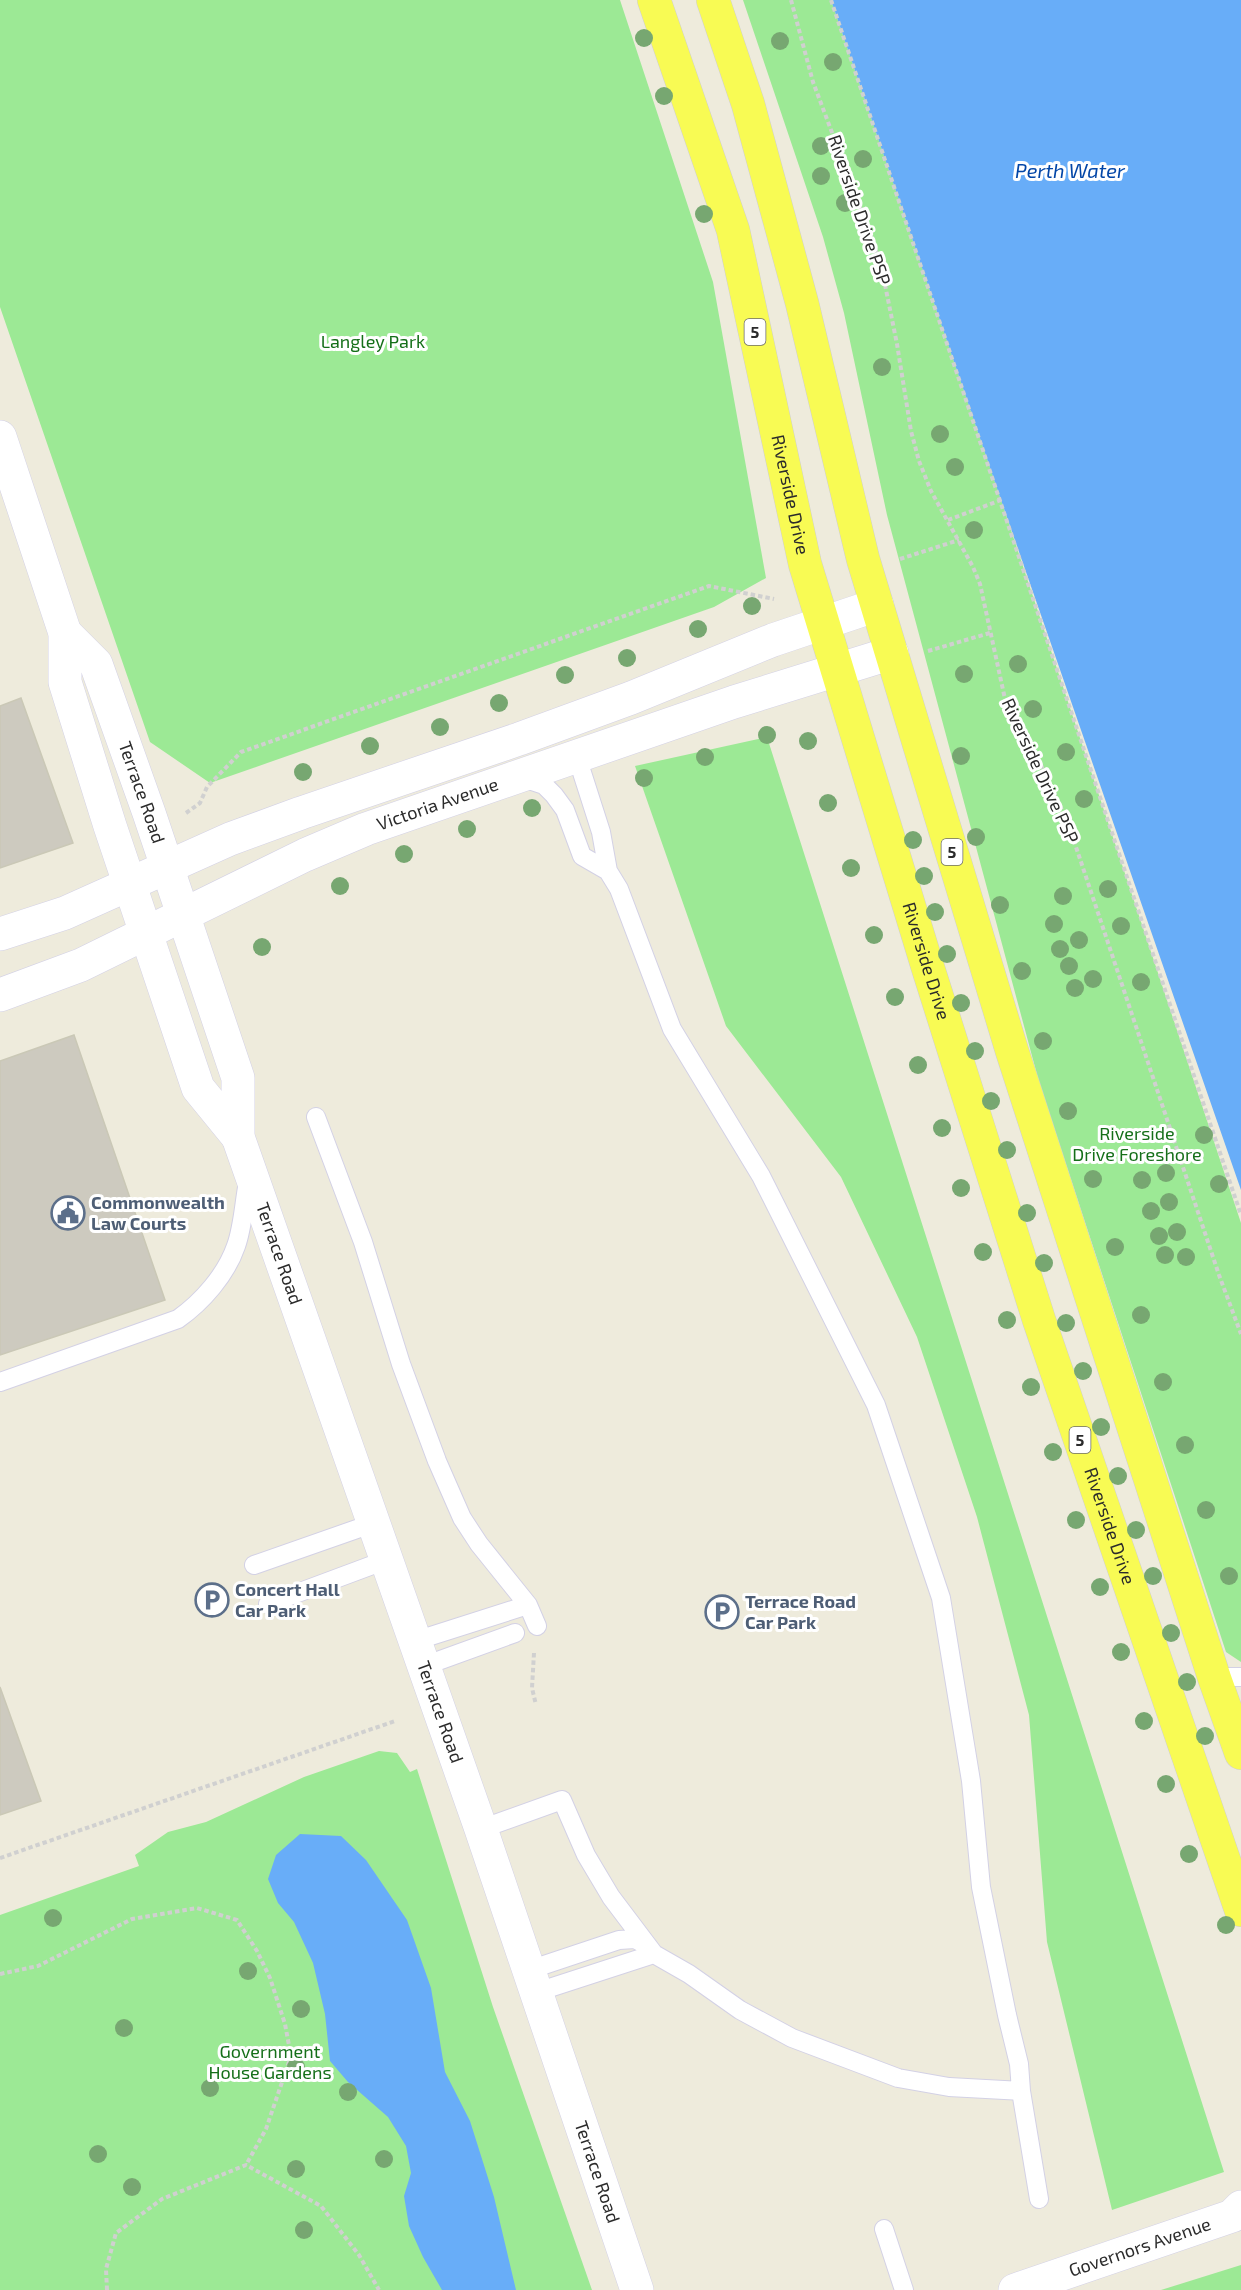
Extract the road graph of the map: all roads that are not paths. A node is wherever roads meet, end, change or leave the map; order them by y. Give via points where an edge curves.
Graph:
1 (654, 0) edge
2 (712, 0) edge
3 (0, 437) edge
4 (877, 605) junction
5 (823, 623) junction
6 (65, 633) junction
7 (893, 657) junction
8 (838, 670) junction
9 (577, 757) junction
10 (504, 782) junction
11 (167, 867) junction
12 (608, 872) junction
13 (129, 884) junction
14 (183, 915) junction
15 (146, 933) junction
16 (0, 934) edge
17 (0, 995) edge
18 (316, 1117) dead end
19 (238, 1137) junction
20 (250, 1171) junction
21 (0, 1382) edge
22 (374, 1524) junction
23 (386, 1560) junction
24 (254, 1565) dead end
25 (268, 1604) dead end
26 (528, 1605) junction
27 (515, 1633) dead end
28 (535, 1635) road end
29 (419, 1654) junction
30 (1227, 1677) edge
31 (1241, 1753) edge
32 (481, 1829) junction
33 (1241, 1910) edge
34 (651, 1950) junction
35 (533, 1981) junction
36 (1021, 2091) junction
37 (1039, 2199) dead end
38 (1238, 2213) edge
39 (884, 2229) dead end
40 (637, 2290) edge
41 (904, 2290) edge
42 (1015, 2290) edge

1 - 5 main road, Riverside Drive / 5 via 733,230 805,564
2 - 4 main road, 5 via 748,104
3 - 6 street, Terrace Road
4 - 5 street, Victoria Avenue
4 - 7 main road, 5
5 - 8 main road, Riverside Drive / 5
5 - 11 street, Victoria Avenue via 529,736 260,828
6 - 11 street, Terrace Road via 96,664
6 - 13 street, Terrace Road via 65,682
7 - 8 street, Victoria Avenue
7 - 30 main road, 5 via 1011,1051
8 - 9 street, Victoria Avenue
8 - 33 main road, Riverside Drive / 5 via 1039,1320
9 - 10 street, Victoria Avenue
9 - 12 lane
10 - 12 lane via 526,779 544,785 565,810 582,856
10 - 14 street, Victoria Avenue via 366,829
11 - 13 street, Victoria Avenue
11 - 14 street, Terrace Road
12 - 36 lane via 619,889 672,1029 761,1176 880,1416 941,1598 971,1781 981,1887 1019,2064
13 - 15 street, Terrace Road
13 - 16 street, Victoria Avenue via 64,913
14 - 15 street, Victoria Avenue
14 - 19 street, Terrace Road via 238,1078
15 - 17 street, Victoria Avenue via 81,965
15 - 19 street, Terrace Road via 198,1088
18 - 26 lane via 437,1461 462,1518
19 - 20 street, Terrace Road
20 - 21 lane via 237,1245 197,1306 178,1320
20 - 22 street, Terrace Road
22 - 23 street, Terrace Road
22 - 24 lane
23 - 25 lane
23 - 29 street, Terrace Road
26 - 28 lane
26 - 29 lane
27 - 29 lane
29 - 32 street, Terrace Road
30 - 31 main road, 5
32 - 34 lane via 562,1800 586,1855 611,1898
32 - 35 street, Terrace Road
34 - 35 lane
34 - 36 lane via 740,2010 792,2038 850,2061 898,2078
35 - 40 street, Terrace Road
36 - 37 lane
38 - 42 street, Governors Avenue
39 - 41 lane

